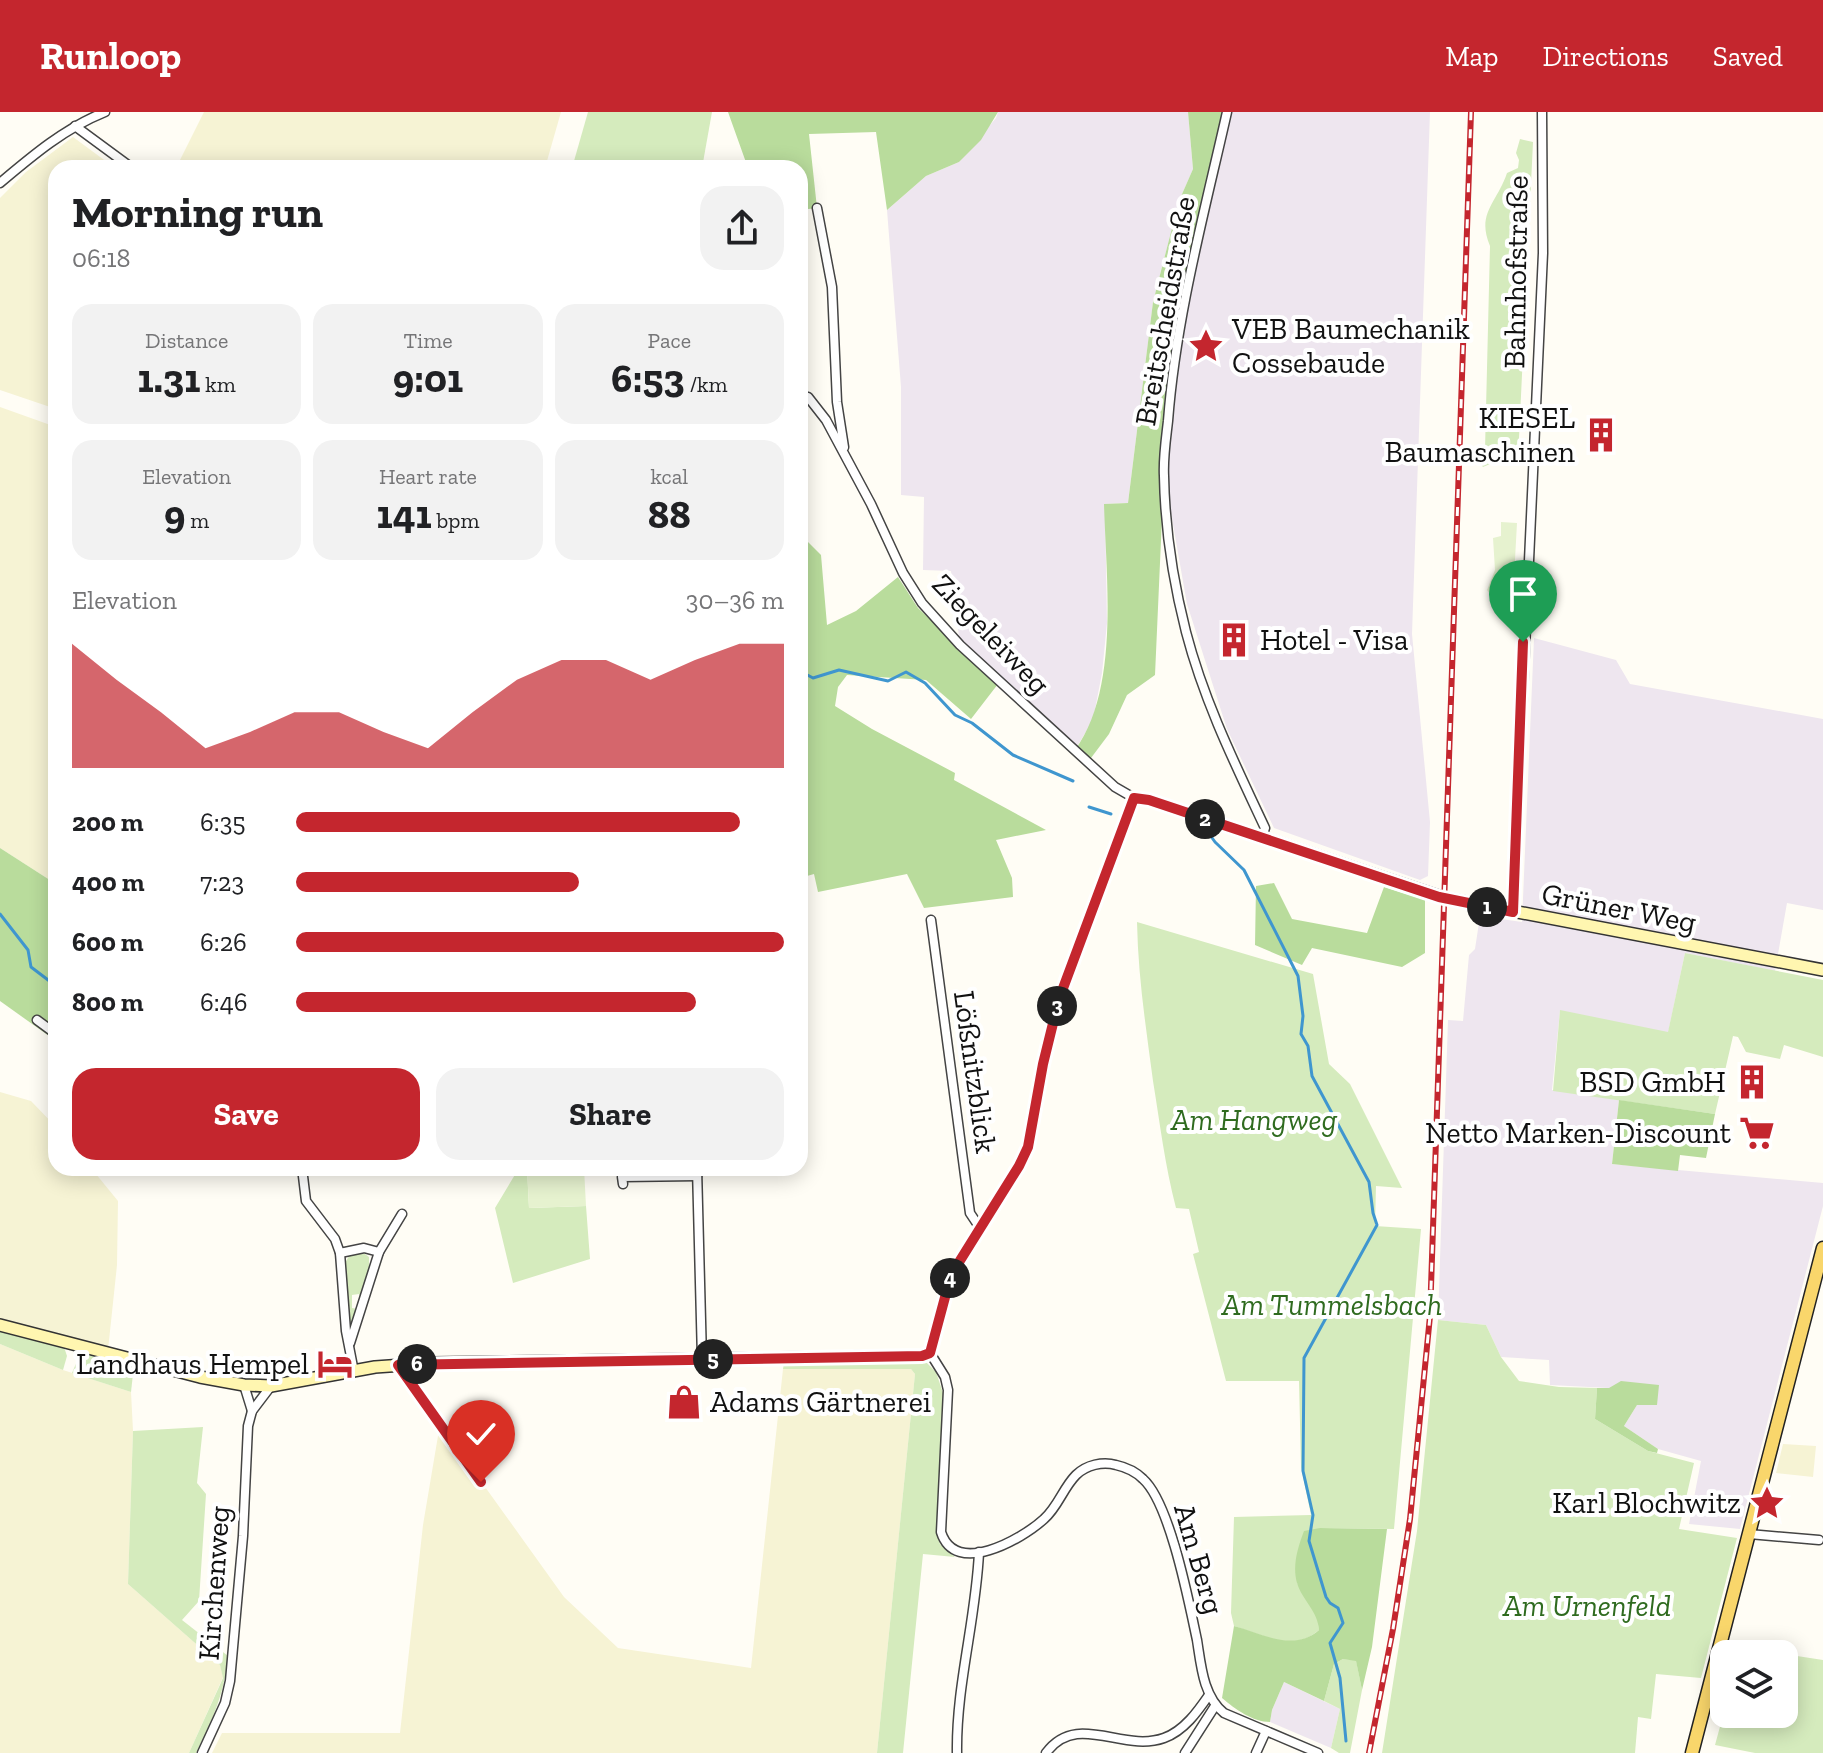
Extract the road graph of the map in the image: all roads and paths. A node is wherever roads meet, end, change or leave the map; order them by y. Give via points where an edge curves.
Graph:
1 (105, 112) edge
2 (1227, 112) edge
3 (1542, 112) edge
4 (75, 126) junction
5 (121, 160) edge
6 (0, 183) edge
7 (817, 208) dead end
8 (808, 397) edge
9 (844, 452) junction
10 (1134, 798) junction
11 (1262, 837) junction
12 (1513, 912) junction
13 (931, 920) dead end
14 (1823, 970) edge
15 (37, 1020) dead end
16 (48, 1028) edge
17 (303, 1176) edge
18 (637, 1176) edge
19 (697, 1176) edge
20 (623, 1184) dead end
21 (402, 1214) dead end
22 (980, 1228) junction
23 (1823, 1248) edge
24 (379, 1252) junction
25 (340, 1253) junction
26 (0, 1325) edge
27 (350, 1344) junction
28 (930, 1353) junction
29 (702, 1359) junction
30 (398, 1365) junction
31 (354, 1372) junction
32 (244, 1385) junction
33 (271, 1386) junction
34 (252, 1411) junction
35 (481, 1482) dead end
36 (1749, 1534) junction
37 (1819, 1540) dead end
38 (979, 1552) junction
39 (1209, 1695) junction
40 (1215, 1706) junction
41 (1266, 1731) junction
42 (202, 1753) edge
43 (957, 1753) edge
44 (1046, 1753) edge
45 (1185, 1753) edge
46 (1256, 1753) edge
47 (1318, 1753) edge
48 (1692, 1753) edge

1 - 4 street
2 - 11 street, Breitscheidstraße via 1184,305 1170,388 1164,473 1170,547 1186,634 1220,732 1265,828
3 - 12 street, Bahnhofstraße via 1543,253
4 - 5 street
4 - 6 street
7 - 9 street via 832,287
8 - 9 street, Ziegeleiweg
9 - 10 street, Ziegeleiweg via 922,603 970,654 1115,787
10 - 11 street, Grüner Weg
10 - 22 street via 1056,1011 1028,1147
11 - 12 street, Grüner Weg via 1439,897
12 - 14 street, Grüner Weg
13 - 22 street, Lößnitzblick via 970,1213
15 - 16 street
17 - 25 street via 306,1201
18 - 20 street via 622,1177
19 - 29 street
21 - 24 street
22 - 28 street via 946,1285
23 - 36 main road
24 - 25 street via 364,1248
24 - 27 street
25 - 27 street
26 - 32 street
27 - 31 street
28 - 29 street
28 - 38 street via 945,1377 949,1401 941,1532 957,1553
29 - 30 street
30 - 31 street
30 - 35 street
31 - 33 street
32 - 33 street
32 - 34 street, Kirchenweg
33 - 34 street, Kirchenweg
34 - 42 street, Kirchenweg via 230,1681
36 - 37 street
36 - 48 main road
38 - 39 street, Am Berg via 1020,1536 1043,1520 1085,1469 1106,1463 1132,1472 1152,1489 1163,1514
38 - 43 street
39 - 40 street, Am Berg
39 - 44 street via 1178,1731 1166,1737 1128,1742 1089,1733 1069,1735
40 - 41 street
40 - 45 street
41 - 46 street
41 - 47 street

